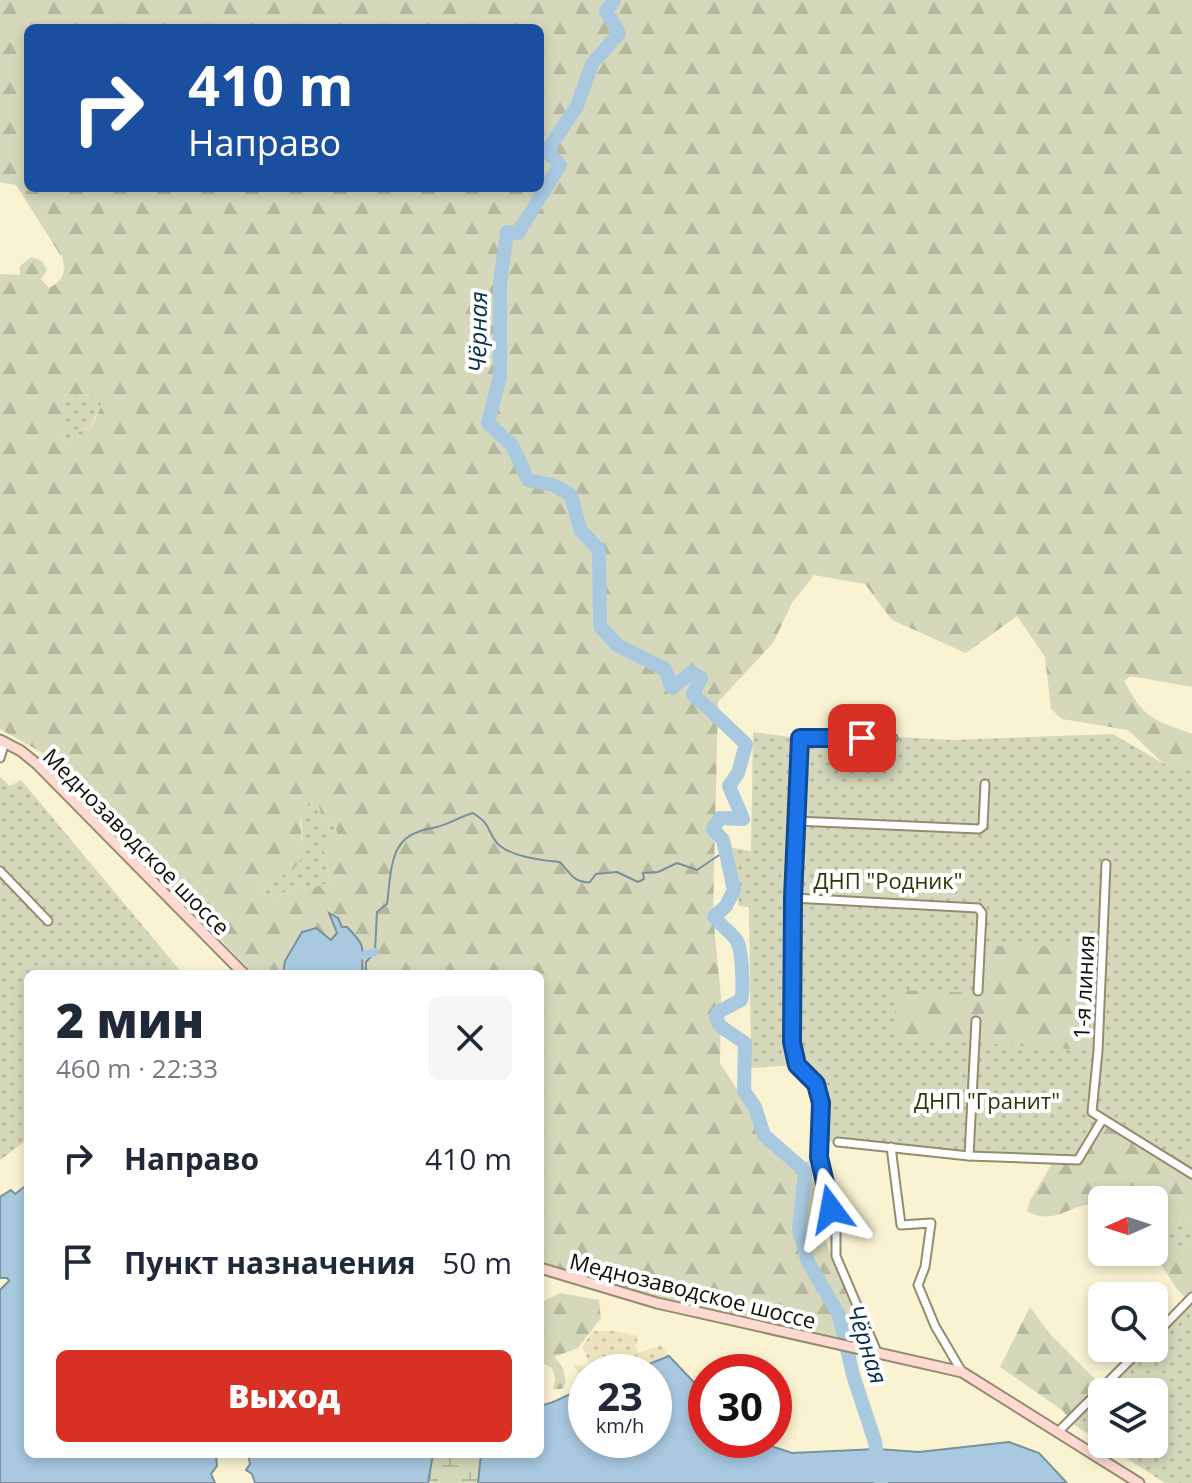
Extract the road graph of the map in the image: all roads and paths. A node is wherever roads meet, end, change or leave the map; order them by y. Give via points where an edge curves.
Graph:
1 (893, 738) dead end
2 (2, 741) edge
3 (0, 758) edge
4 (985, 784) dead end
5 (796, 821) junction
6 (1106, 864) dead end
7 (0, 871) edge
8 (793, 898) junction
9 (48, 921) dead end
10 (240, 970) edge
11 (978, 991) dead end
12 (976, 1021) dead end
13 (1102, 1120) junction
14 (821, 1140) junction
15 (891, 1147) junction
16 (969, 1156) junction
17 (1192, 1174) edge
18 (544, 1269) edge
19 (1192, 1297) edge
20 (1168, 1322) edge
21 (876, 1352) junction
22 (1128, 1362) edge
23 (962, 1372) junction
24 (1059, 1431) junction
25 (1139, 1483) edge

1 - 5 street via 800,738
2 - 3 street
2 - 10 main road, Меднозаводское шоссе via 37,764
4 - 5 street via 979,829
5 - 8 street
6 - 13 street, 1-я линия via 1092,1112
7 - 9 street
8 - 11 street via 978,908
8 - 14 street via 793,1055 816,1084
12 - 16 street
13 - 16 street via 1078,1160
13 - 17 street
14 - 15 street
14 - 21 street via 819,1157 836,1229 836,1256
15 - 16 street
15 - 23 street via 901,1225 931,1223 918,1285
18 - 21 main road, Меднозаводское шоссе via 657,1303
19 - 20 street
21 - 23 main road, Меднозаводское шоссе
22 - 24 street
23 - 24 main road, Меднозаводское шоссе
24 - 25 main road, Меднозаводское шоссе

